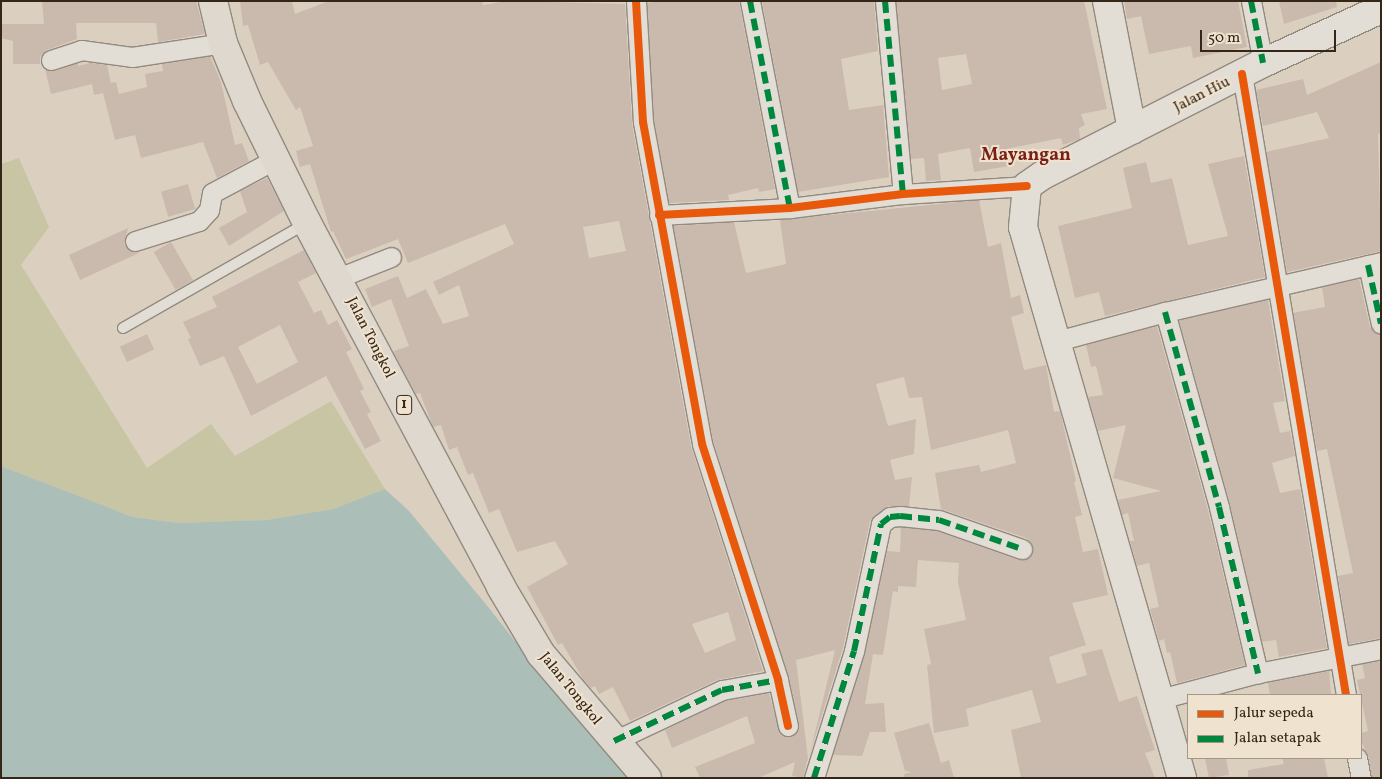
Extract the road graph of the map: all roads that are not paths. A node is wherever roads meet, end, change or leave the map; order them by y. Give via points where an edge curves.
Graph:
1 (214, 1) edge
2 (636, 1) edge
3 (750, 1) edge
4 (885, 1) edge
5 (1107, 1) edge
6 (1251, 1) edge
7 (1381, 9) edge
8 (223, 43) junction
9 (51, 60) dead end
10 (1253, 69) junction
11 (1132, 130) junction
12 (276, 159) junction
13 (1027, 186) junction
14 (903, 194) junction
15 (790, 208) junction
16 (659, 215) junction
17 (307, 223) junction
18 (135, 241) dead end
19 (391, 257) dead end
20 (1374, 264) edge
21 (338, 278) junction
22 (1278, 285) junction
23 (1165, 312) junction
24 (1381, 324) edge
25 (123, 328) dead end
26 (1054, 342) junction
27 (1022, 549) dead end
28 (1381, 649) edge
29 (1339, 656) junction
30 (1258, 673) junction
31 (778, 680) junction
32 (1346, 694) edge
33 (1160, 699) junction
34 (788, 726) dead end
35 (614, 741) junction
36 (1358, 759) edge
37 (647, 778) edge
38 (814, 778) edge
39 (1182, 778) edge
40 (1361, 778) edge

1 - 8 highway, Jalan Tongkol / 1
2 - 16 street via 643,122
3 - 15 street
4 - 14 street
5 - 11 main road
6 - 10 street
7 - 10 main road, Jalan Hiu
8 - 9 street via 132,57 81,50
8 - 12 highway, Jalan Tongkol / 1
10 - 11 main road, Jalan Hiu
10 - 22 street
11 - 13 main road, Jalan Hiu via 1042,174
12 - 17 highway, Jalan Tongkol / 1
12 - 18 street via 212,193 208,210 199,221
13 - 14 street
13 - 26 main road via 1023,227
14 - 15 street
15 - 16 street
16 - 31 street via 702,444
17 - 21 highway, Jalan Tongkol / 1
17 - 25 lane
19 - 21 street
20 - 22 street
20 - 24 street
21 - 35 highway, Jalan Tongkol / 1 via 506,596 541,654
22 - 23 street
22 - 29 street
23 - 26 street
23 - 30 street via 1219,507
26 - 33 main road
27 - 38 street via 939,520 900,516 890,517 881,524 854,651
28 - 29 street
29 - 30 street
29 - 32 street
30 - 33 street
31 - 34 street
31 - 35 street via 722,690
33 - 39 main road
35 - 37 highway, Jalan Tongkol / 1
36 - 40 street

